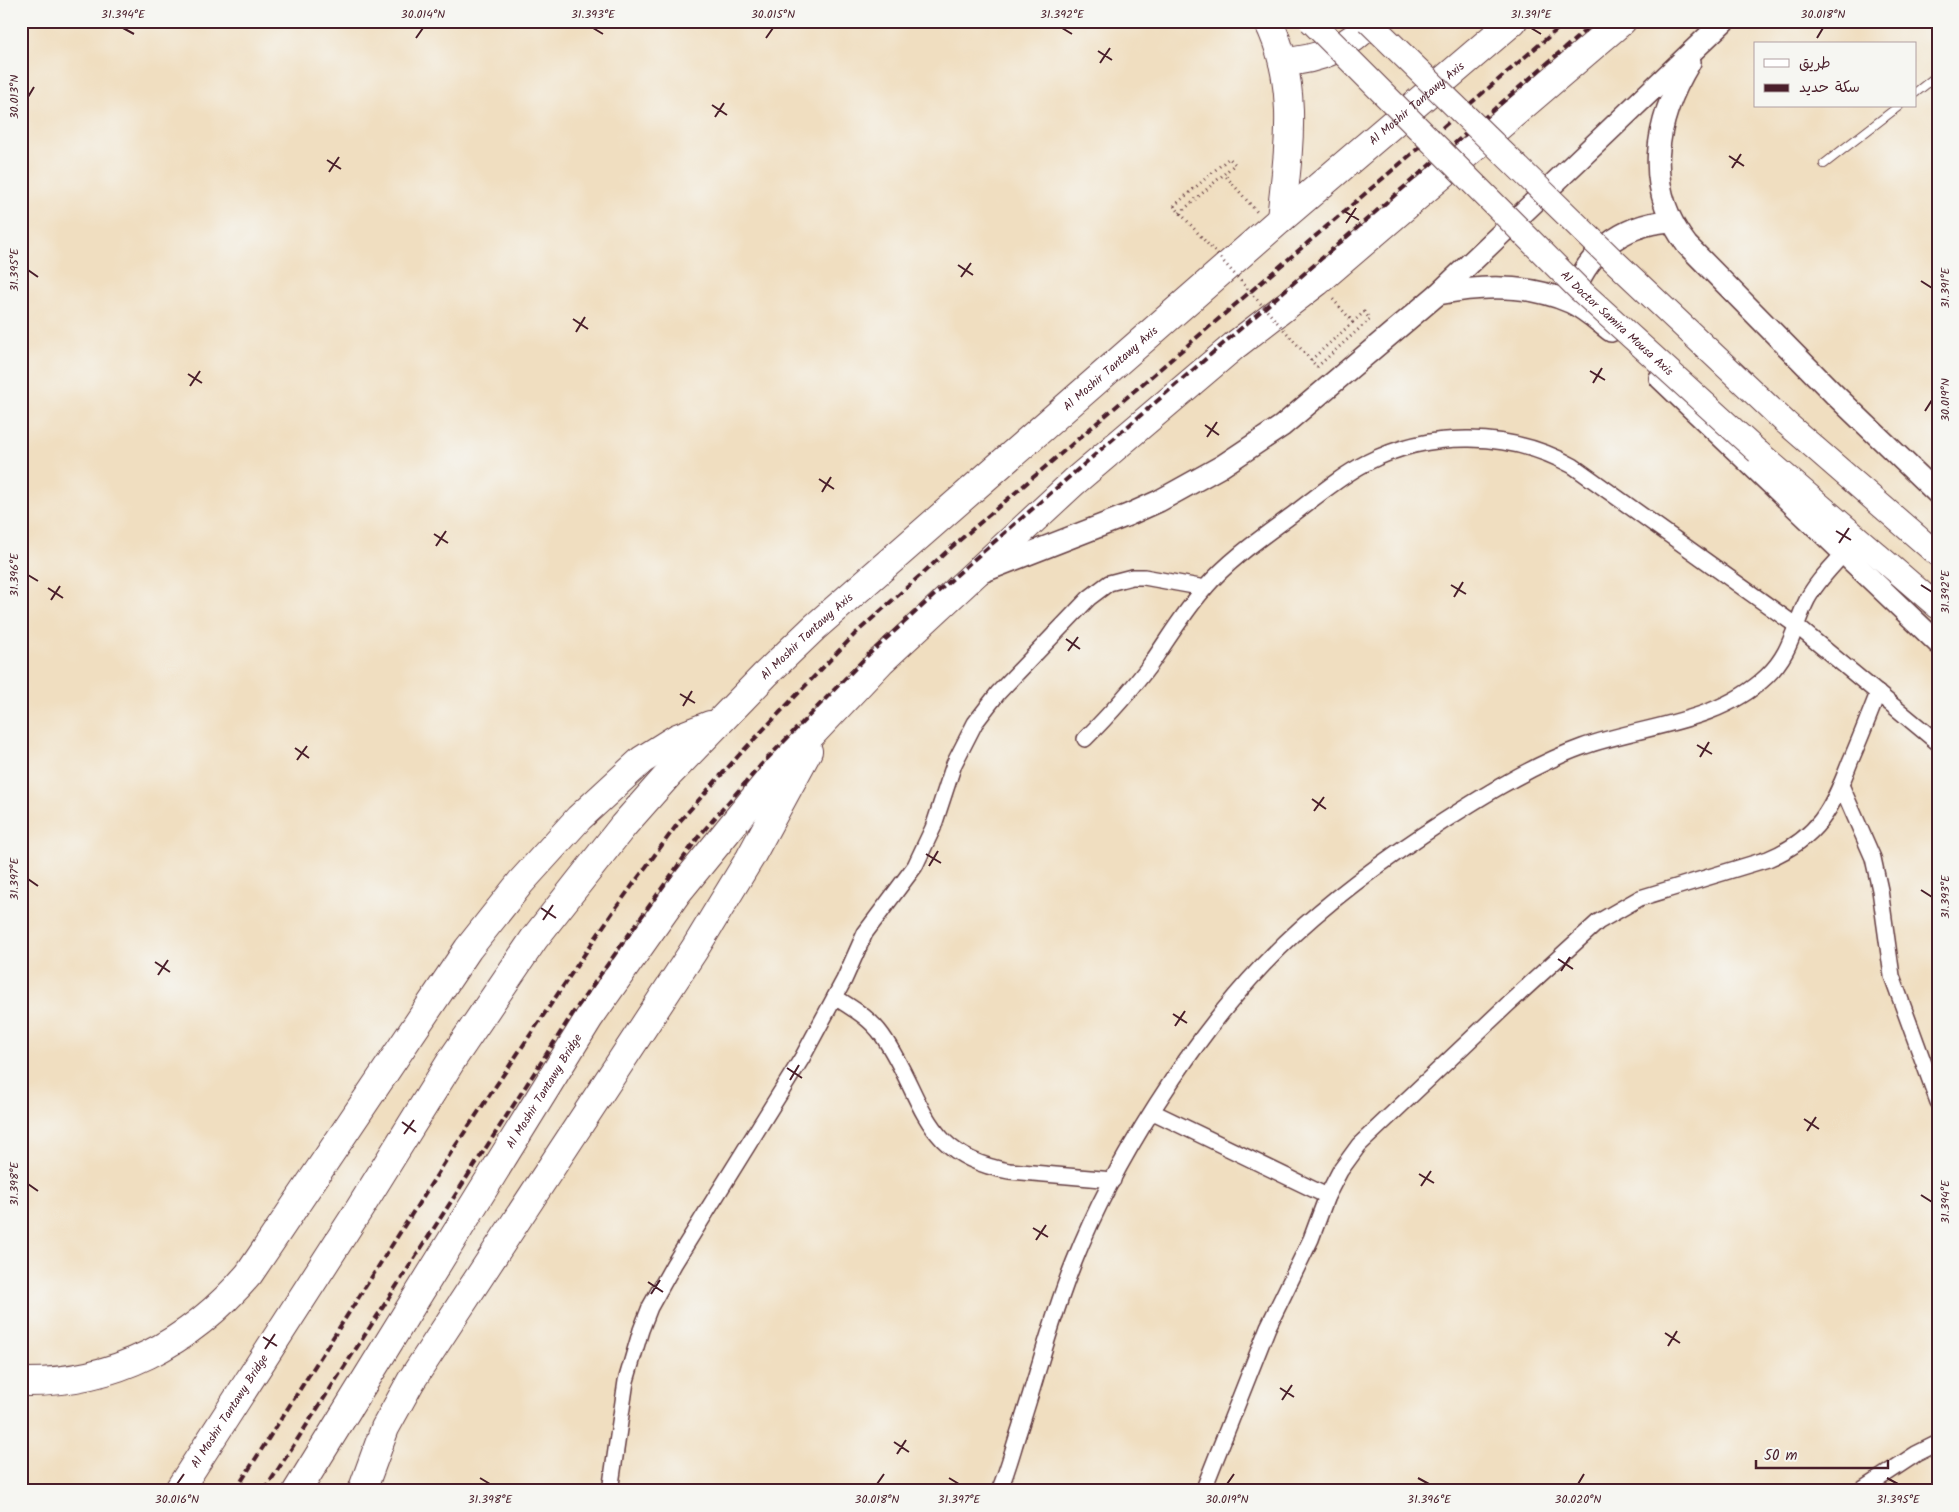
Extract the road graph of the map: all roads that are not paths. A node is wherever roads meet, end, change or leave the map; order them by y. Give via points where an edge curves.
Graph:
1 (1268, 21) edge
2 (1311, 21) edge
3 (1368, 21) edge
4 (1372, 21) edge
5 (1513, 21) edge
6 (1622, 21) edge
7 (1724, 21) edge
8 (1704, 38) junction
9 (1284, 62) junction
10 (1938, 75) edge
11 (1916, 93) edge
12 (1896, 108) edge
13 (1824, 164) dead end
14 (1670, 222) junction
15 (1276, 224) junction
16 (1438, 294) junction
17 (1570, 302) junction
18 (1938, 494) edge
19 (1844, 553) junction
20 (1938, 555) edge
21 (970, 577) junction
22 (1205, 588) junction
23 (1938, 607) edge
24 (1798, 627) junction
25 (1938, 642) edge
26 (1878, 693) junction
27 (826, 716) junction
28 (716, 724) junction
29 (1085, 739) dead end
30 (1938, 743) edge
31 (1841, 785) junction
32 (835, 997) junction
33 (1938, 1102) edge
34 (1152, 1112) junction
35 (1113, 1180) junction
36 (1327, 1196) junction
37 (21, 1382) edge
38 (1938, 1442) edge
39 (178, 1491) edge
40 (297, 1491) edge
41 (362, 1491) edge
42 (610, 1491) edge
43 (999, 1491) edge
44 (1203, 1491) edge
45 (1860, 1491) edge

1 - 9 highway
2 - 23 main road, Al Doctor Samira Mousa Axis, bridge via 1580,290 1758,452
3 - 20 main road, bridge via 1785,422
4 - 9 highway via 1333,52 1309,60
5 - 15 highway, Al Moshir Tantawy Axis
6 - 21 highway via 1317,282 1154,413
7 - 8 street
8 - 14 street via 1672,95 1661,132 1658,169
8 - 16 street
9 - 15 highway via 1290,116
10 - 11 lane
12 - 13 lane
14 - 17 street via 1640,226 1612,240 1581,273
14 - 18 street via 1687,245
15 - 28 highway, Al Moshir Tantawy Axis via 815,627
16 - 17 street via 1483,287 1506,288
16 - 21 street via 1311,404 1222,466 1128,515
17 - 19 street via 1612,332
19 - 24 street via 1806,600
19 - 25 street
21 - 27 highway
22 - 24 street via 1242,552 1364,464 1402,448 1439,439 1496,440 1529,447 1573,466
22 - 29 street via 1135,684
22 - 32 street via 1144,577 1109,583 1089,598 998,693 975,723 954,764 933,828 915,866 865,933
24 - 26 street
24 - 34 street via 1776,667 1738,697 1676,723 1602,740 1556,757 1463,810 1367,875 1290,938 1264,964 1213,1027
26 - 30 street
26 - 31 street
27 - 40 highway, Al Moshir Tantawy Bridge via 724,832 632,954 589,1018
27 - 41 highway via 772,819 713,920 411,1381 385,1428
28 - 37 highway via 677,738 642,760 579,818 521,882 468,949 250,1274 216,1310 176,1340 132,1362 85,1376
28 - 39 highway, Al Moshir Tantawy Bridge via 623,826 508,976
31 - 33 street via 1873,858 1892,976
31 - 36 street via 1836,799 1819,824 1783,853 1640,898 1598,922 1359,1145
32 - 35 street via 882,1034 926,1120 963,1156 1009,1171
32 - 42 street via 802,1058 650,1307 626,1381
34 - 35 street
34 - 36 street
35 - 43 street via 1073,1263 1013,1456
36 - 44 street via 1311,1239 1268,1327
38 - 45 street

